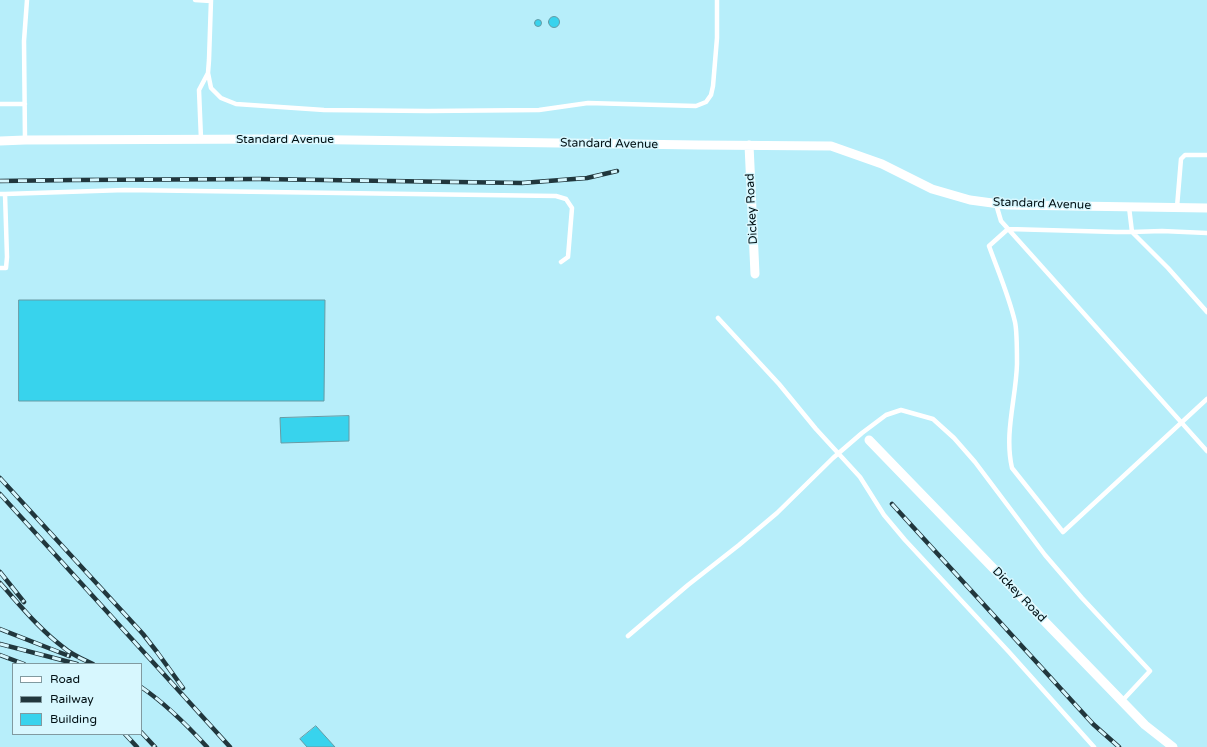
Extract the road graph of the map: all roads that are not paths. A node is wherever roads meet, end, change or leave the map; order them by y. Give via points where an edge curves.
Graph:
1 (27, 0) edge
2 (195, 0) edge
3 (717, 0) edge
4 (211, 1) edge
5 (208, 73) junction
6 (0, 104) edge
7 (25, 104) junction
8 (201, 139) junction
9 (25, 140) junction
10 (0, 141) edge
11 (749, 145) junction
12 (1207, 155) edge
13 (2, 194) edge
14 (996, 204) junction
15 (1129, 207) junction
16 (1177, 207) junction
17 (1207, 208) edge
18 (1008, 229) junction
19 (1132, 232) junction
20 (1207, 233) edge
21 (561, 262) dead end
22 (0, 268) edge
23 (755, 274) dead end
24 (1207, 312) edge
25 (718, 318) dead end
26 (1207, 399) edge
27 (1181, 422) junction
28 (869, 440) dead end
29 (1207, 451) edge
30 (839, 453) junction
31 (628, 636) dead end
32 (1122, 701) junction
33 (1094, 747) edge
34 (1173, 747) edge

1 - 7 lane via 24,42
2 - 4 lane
3 - 5 lane via 713,86 706,102 696,106 588,103 539,110 324,110 236,104 221,98 211,88
4 - 5 lane
5 - 8 lane via 199,90
6 - 7 lane
7 - 9 lane
8 - 9 street, Standard Avenue
8 - 11 street, Standard Avenue
9 - 10 street, Standard Avenue
11 - 14 street, Standard Avenue via 832,146 882,164 932,189 970,200
11 - 23 street, Dickey Road
12 - 16 lane via 1185,155 1181,159
13 - 21 lane via 125,190 556,196 566,199 572,208 568,257
13 - 22 lane via 7,257 6,268
14 - 15 street, Standard Avenue
14 - 18 lane via 1001,221
15 - 16 street, Standard Avenue
15 - 19 lane
16 - 17 street, Standard Avenue
18 - 19 lane
18 - 27 lane
18 - 27 lane via 989,246 1015,323 1017,365 1008,440 1009,456 1012,468 1063,532
19 - 20 lane
19 - 24 lane
25 - 30 lane
26 - 27 lane
27 - 29 lane
28 - 32 street, Dickey Road
30 - 31 lane via 739,546
30 - 32 lane via 886,414 901,410 933,419 975,462 1082,598 1150,671
30 - 33 lane via 860,477 905,540
32 - 34 street, Dickey Road via 1145,725

